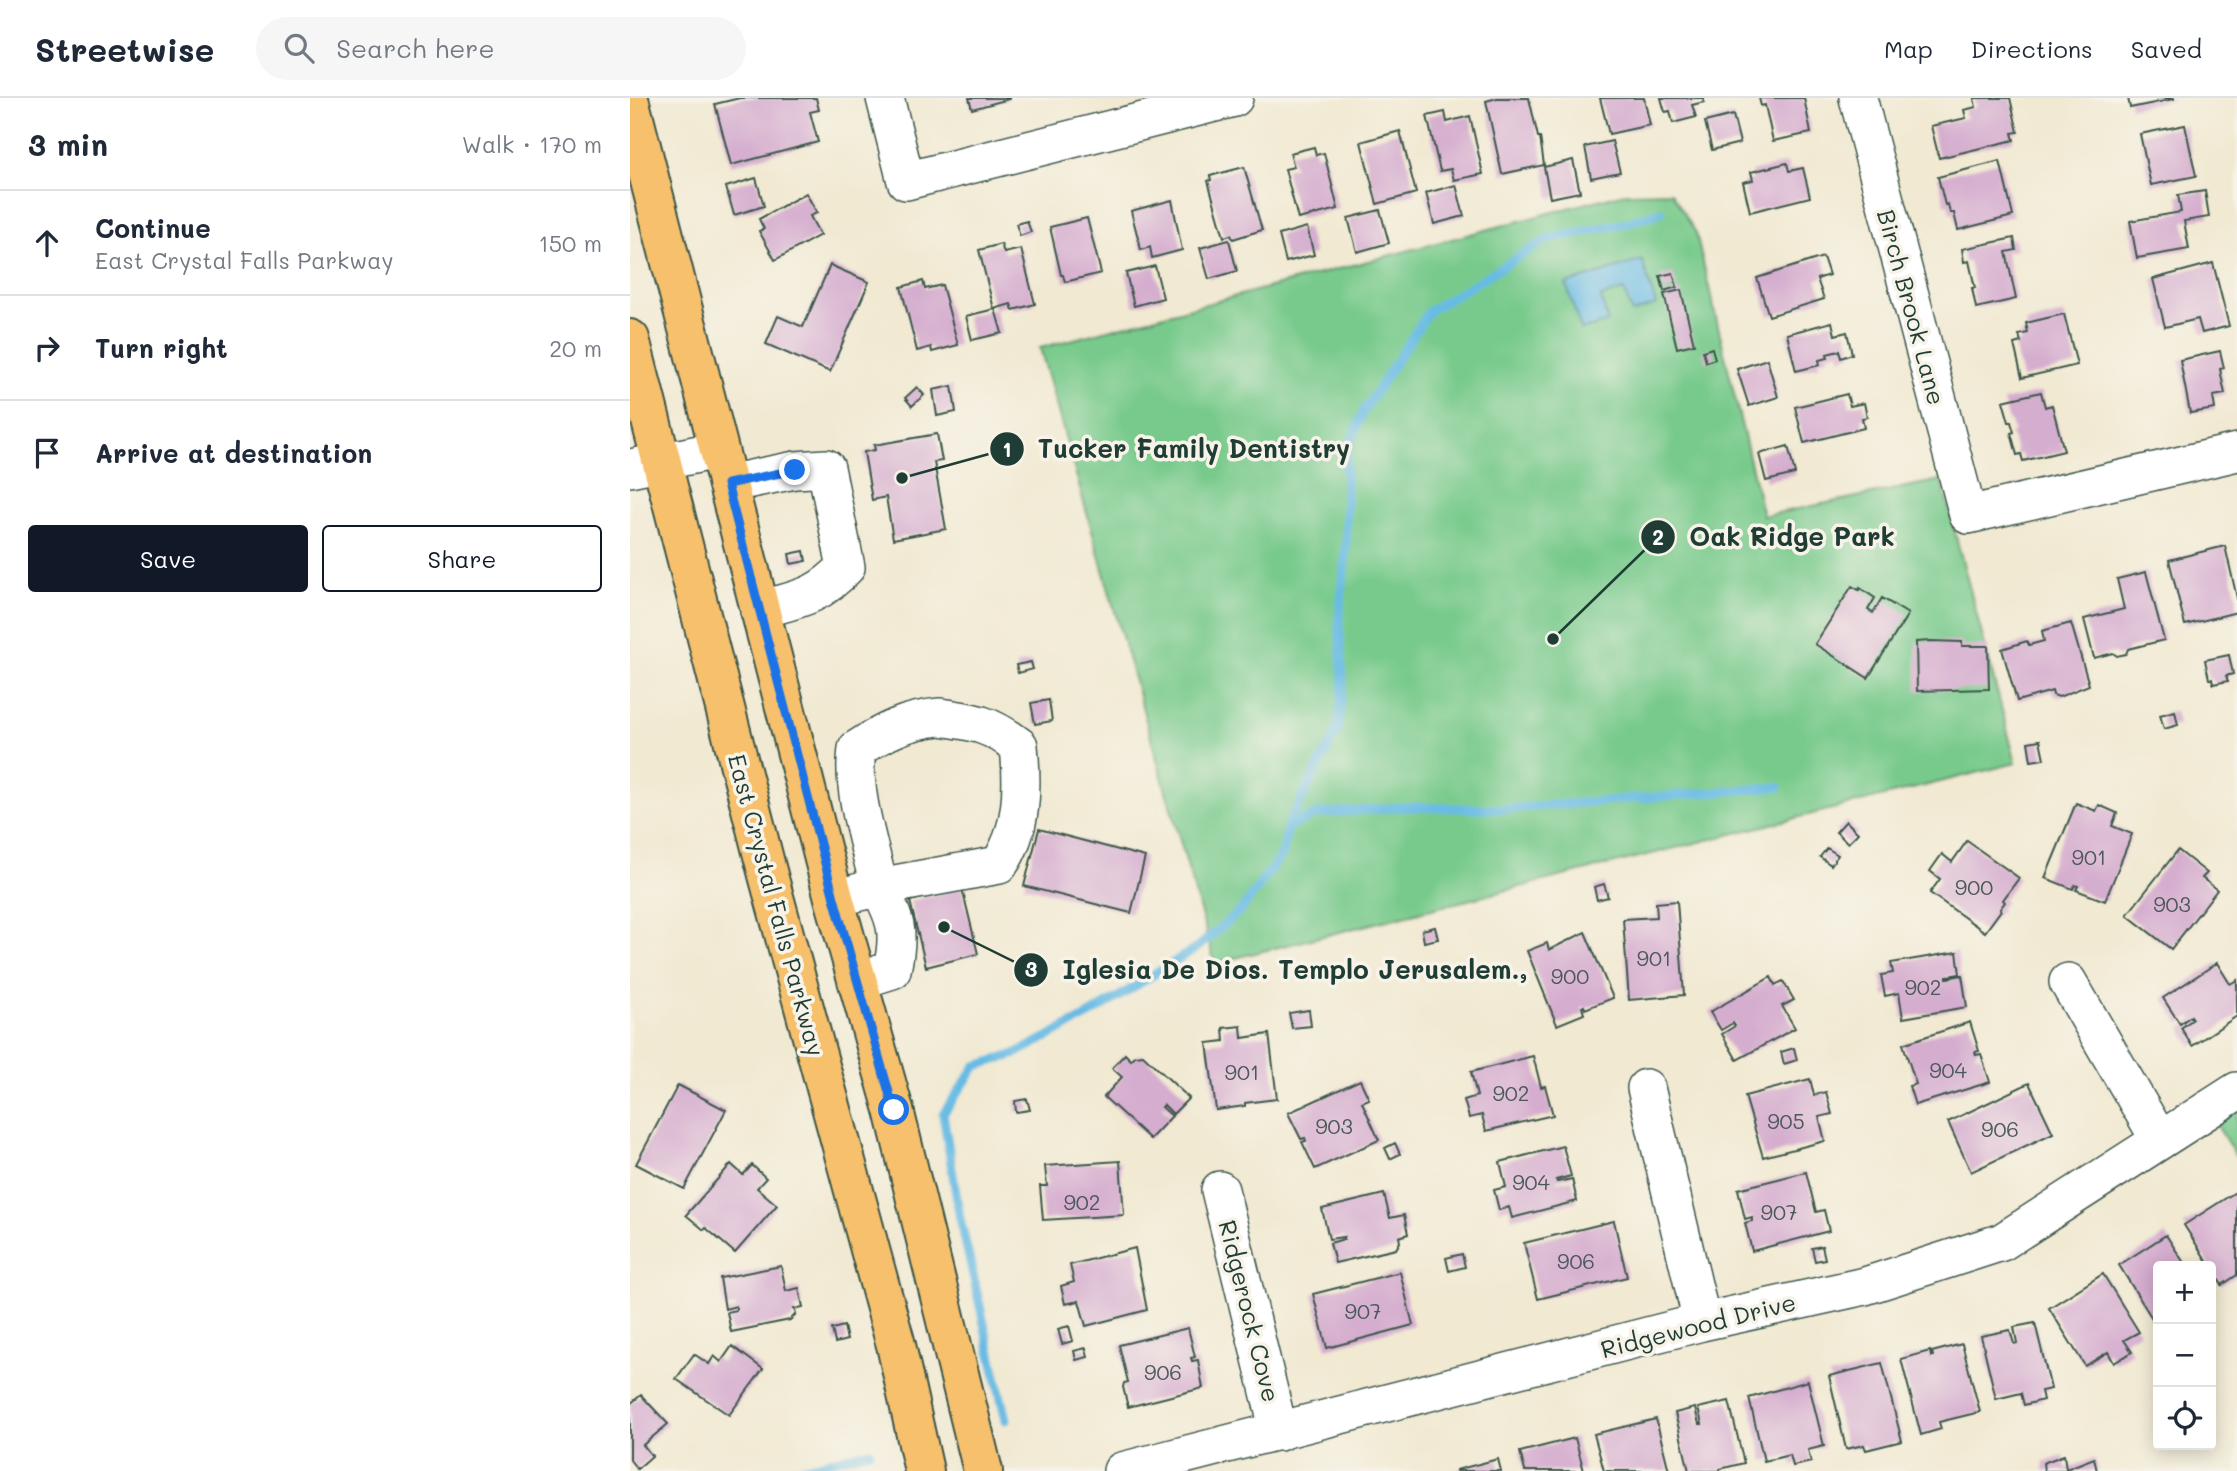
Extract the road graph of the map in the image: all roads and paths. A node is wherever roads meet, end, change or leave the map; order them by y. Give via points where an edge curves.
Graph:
1 (884, 98) edge
2 (1234, 98) edge
3 (1858, 98) edge
4 (630, 103) edge
5 (630, 339) edge
6 (2237, 452) edge
7 (646, 465) edge
8 (722, 467) junction
9 (759, 610) junction
10 (879, 887) junction
11 (834, 898) junction
12 (858, 981) junction
13 (2068, 982) dead end
14 (1646, 1088) dead end
15 (2237, 1091) edge
16 (2159, 1139) junction
17 (1220, 1189) dead end
18 (1702, 1322) junction
19 (1279, 1432) junction
20 (924, 1471) edge
21 (983, 1471) edge
22 (1122, 1471) edge

1 - 2 street via 906,181
3 - 6 street, Birch Brook Lane via 1968,515
4 - 8 main road
5 - 7 main road, East Crystal Falls Parkway
7 - 8 street
7 - 20 main road, East Crystal Falls Parkway via 768,875 896,1345
8 - 9 main road
8 - 9 street via 826,468 846,567 828,586
9 - 11 main road
10 - 10 street via 999,864 1010,848 1023,789 1019,746 976,722 940,717 914,720 857,749 858,789
10 - 11 street
10 - 12 street via 898,936 892,970
11 - 12 main road
12 - 21 main road
13 - 16 street
14 - 18 street
15 - 16 street, Ridgewood Drive
16 - 18 street, Ridgewood Drive via 2002,1242 1864,1286
17 - 19 street, Ridgerock Cove
18 - 19 street, Ridgewood Drive
19 - 22 street, Ridgewood Drive

